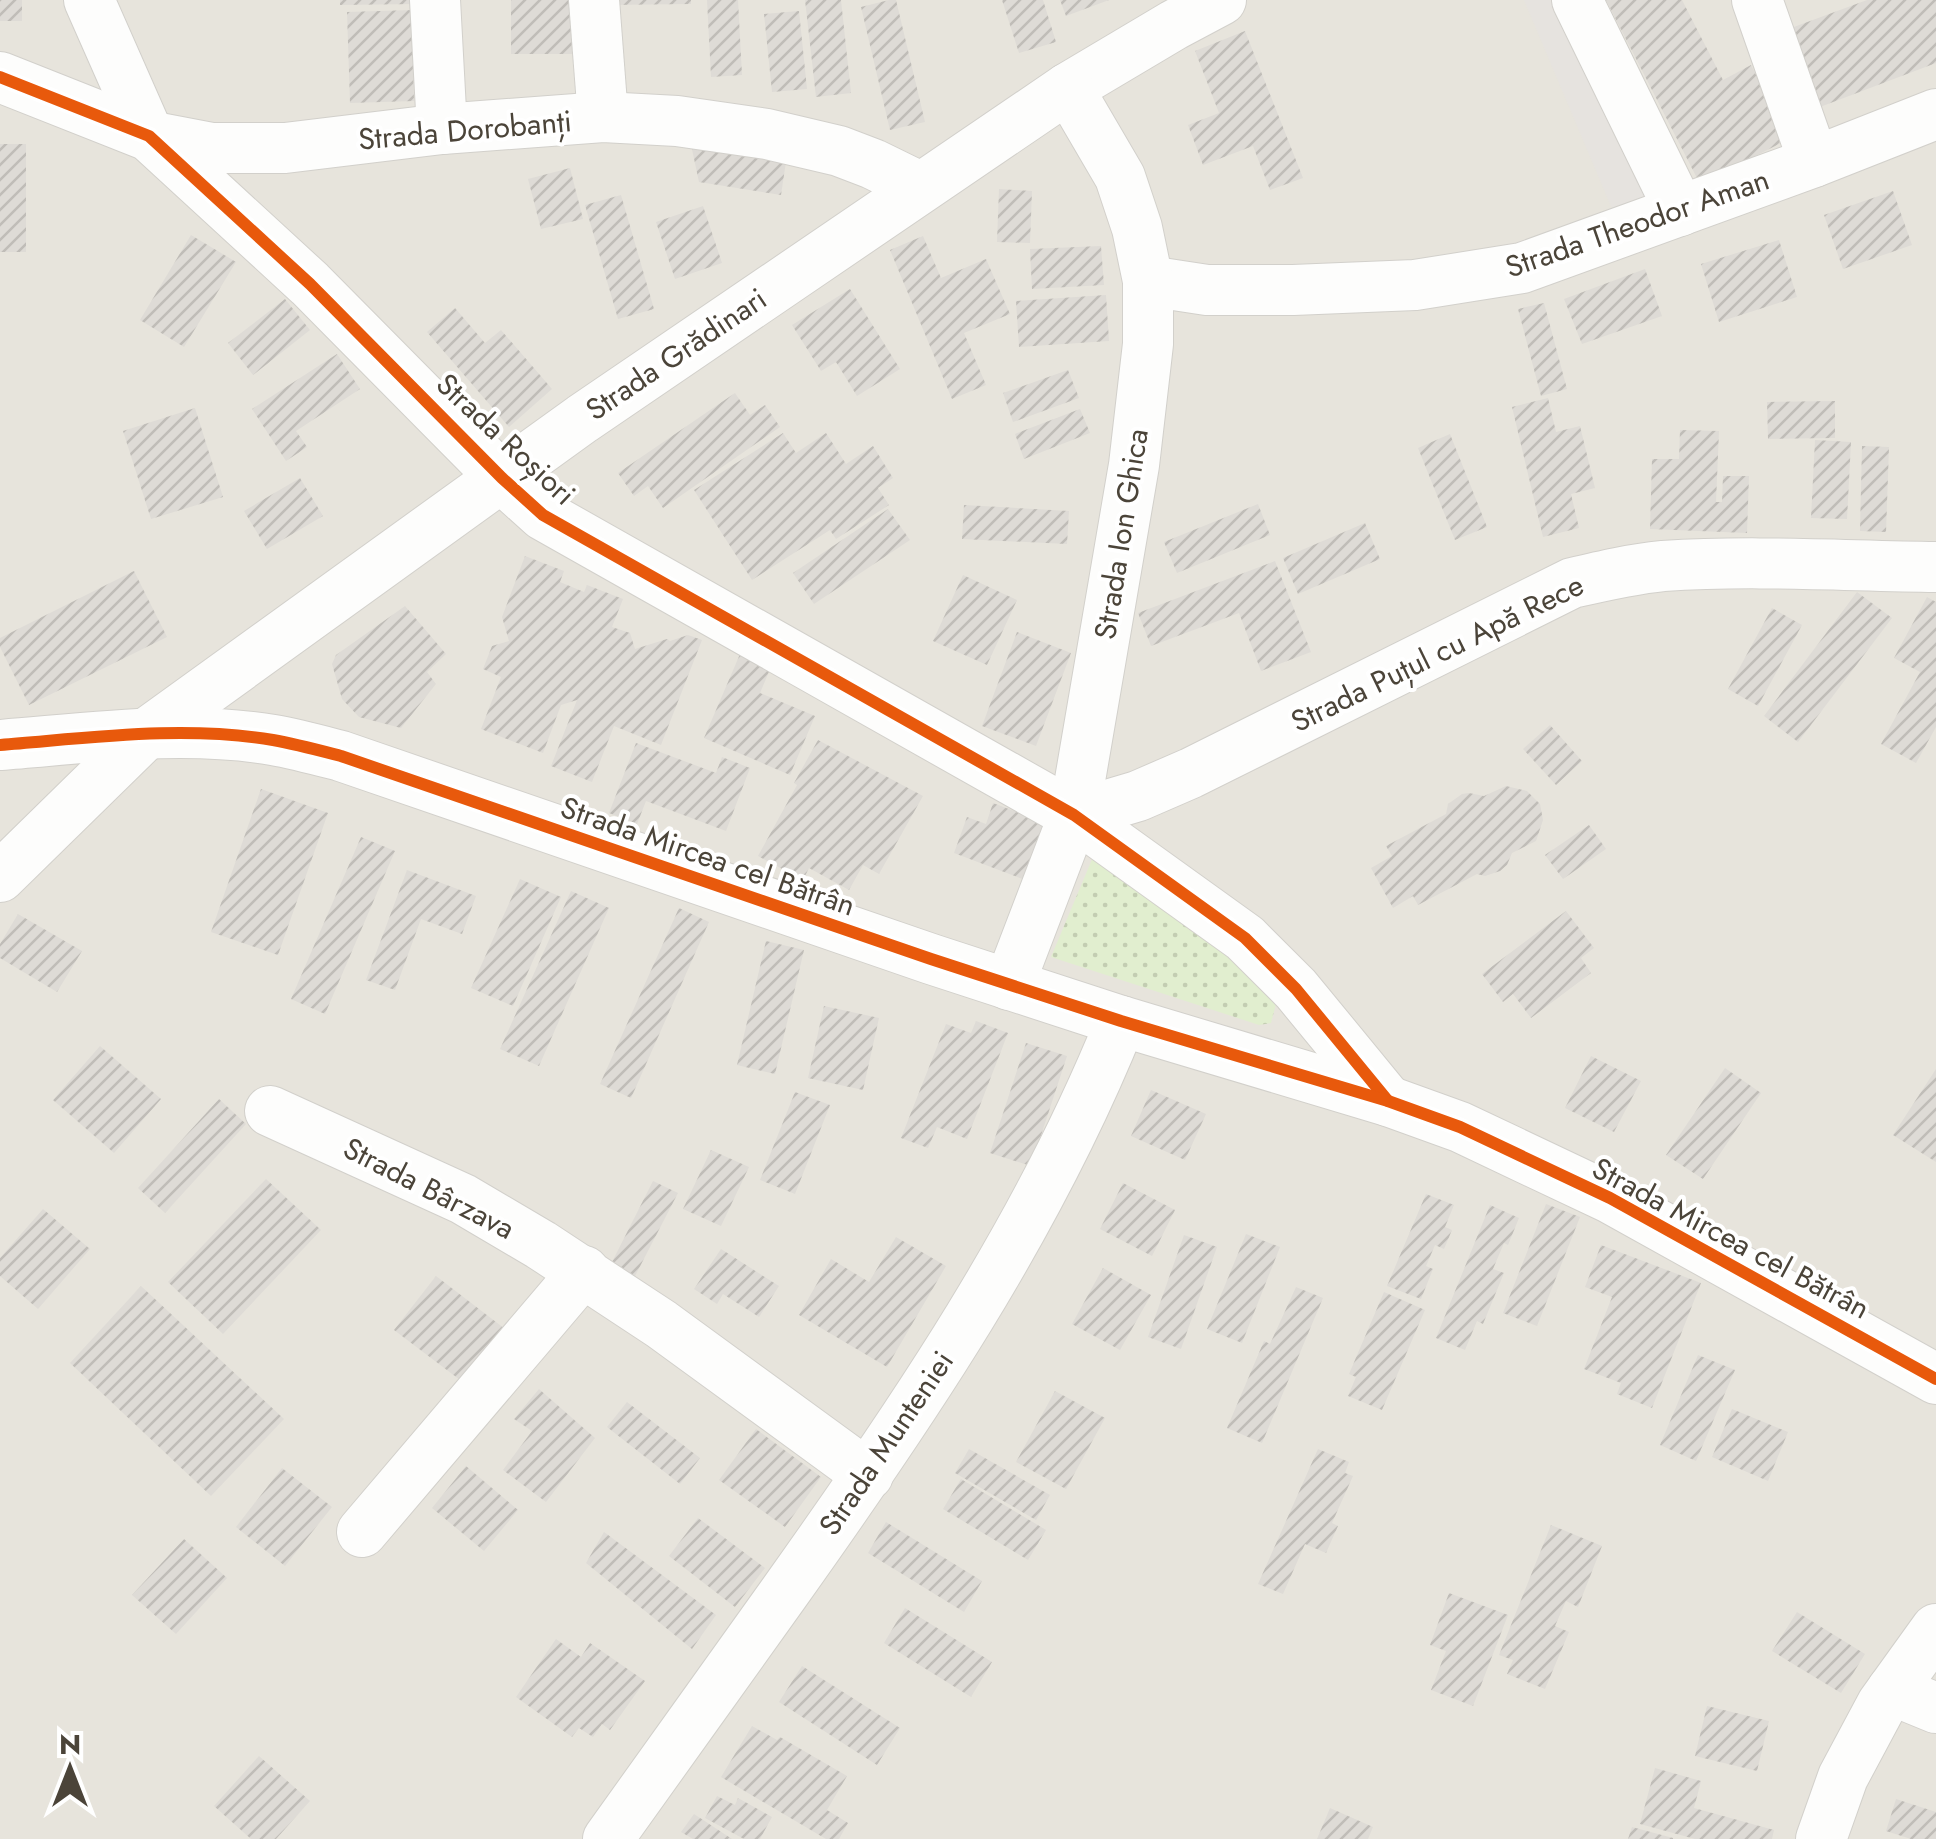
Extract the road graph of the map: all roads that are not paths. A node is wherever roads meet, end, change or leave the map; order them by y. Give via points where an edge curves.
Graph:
1 (89, 0) edge
2 (434, 0) edge
3 (594, 0) edge
4 (1221, 0) edge
5 (1577, 0) edge
6 (1756, 0) edge
7 (0, 77) edge
8 (1068, 88) junction
9 (1936, 114) edge
10 (602, 117) junction
11 (442, 129) junction
12 (148, 136) junction
13 (1814, 162) junction
14 (920, 187) junction
15 (1680, 211) junction
16 (1148, 281) junction
17 (502, 478) junction
18 (1936, 567) edge
19 (147, 733) junction
20 (0, 746) edge
21 (1074, 815) junction
22 (0, 877) edge
23 (1009, 984) junction
24 (1121, 1021) junction
25 (1388, 1102) junction
26 (270, 1111) dead end
27 (584, 1272) junction
28 (1936, 1379) edge
29 (868, 1474) junction
30 (362, 1532) dead end
31 (1936, 1629) edge
32 (1914, 1699) edge
33 (608, 1839) edge
34 (1821, 1839) edge

1 - 12 street
2 - 11 street
3 - 10 street
4 - 8 street, Strada Grădinari
5 - 15 street
6 - 13 street
7 - 12 street, Strada Roșiori
8 - 14 street, Strada Grădinari
8 - 16 street, Strada Ion Ghica via 1120,177
9 - 13 street, Strada Theodor Aman
10 - 11 street, Strada Dorobanți
10 - 14 street, Strada Dorobanți via 767,134 874,164
11 - 12 street, Strada Dorobanți via 285,148 212,148
12 - 17 street, Strada Roșiori via 310,284
13 - 15 street, Strada Theodor Aman
14 - 17 street, Strada Grădinari
15 - 16 street, Strada Theodor Aman via 1522,268 1415,285 1207,290
16 - 21 street, Strada Ion Ghica via 1134,465
17 - 19 street, Strada Grădinari
17 - 21 street, Strada Roșiori via 543,515
18 - 21 street, Strada Puțul cu Apă Rece via 1678,566 1572,583 1191,773
19 - 20 street, Strada Mircea cel Bătrân
19 - 22 street, Strada Grădinari
19 - 23 street, Strada Mircea cel Bătrân via 272,740 341,756
21 - 23 street, Strada Ion Ghica
21 - 25 street via 1245,938
23 - 24 street, Strada Mircea cel Bătrân
24 - 25 street, Strada Mircea cel Bătrân
24 - 29 street, Strada Munteniei via 1028,1219
25 - 28 street, Strada Mircea cel Bătrân via 1610,1198
26 - 27 street, Strada Bârzava via 463,1199
27 - 29 street, Strada Bârzava
27 - 30 street
29 - 33 street, Strada Munteniei
31 - 32 street
32 - 34 street via 1882,1704 1842,1777

